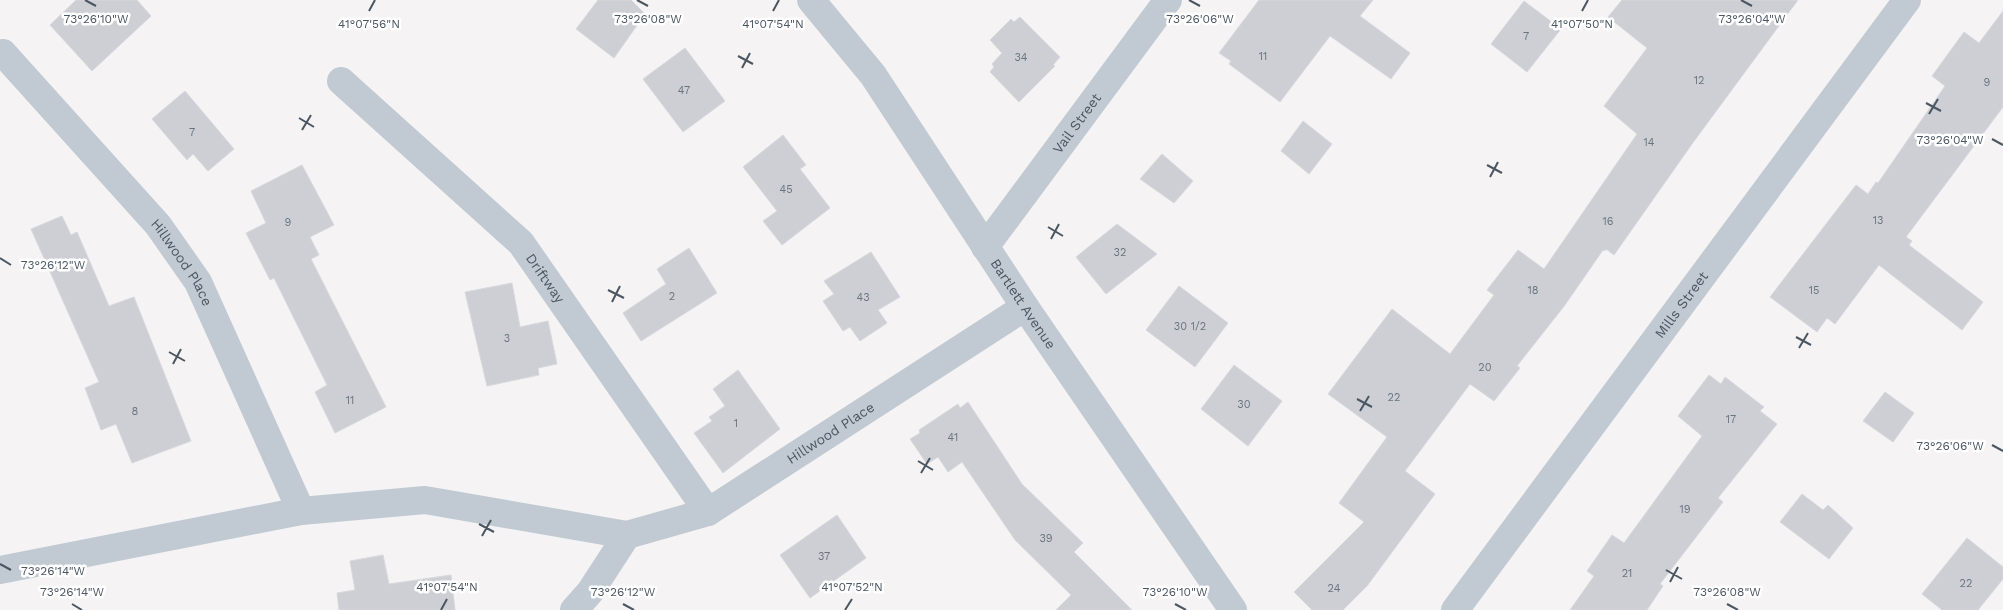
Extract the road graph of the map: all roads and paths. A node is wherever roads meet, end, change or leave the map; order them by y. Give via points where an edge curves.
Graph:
1 (811, 0) edge
2 (1168, 0) edge
3 (1907, 0) edge
4 (3, 53) dead end
5 (341, 81) dead end
6 (985, 247) junction
7 (1025, 307) junction
8 (301, 511) junction
9 (708, 512) junction
10 (627, 535) junction
11 (0, 570) edge
12 (574, 610) edge
13 (1233, 610) edge
14 (1456, 610) edge

1 - 6 street, Bartlett Avenue via 873,75
2 - 6 street, Vail Street
3 - 14 street, Mills Street
4 - 8 street, Hillwood Place via 158,225 198,282
5 - 9 street, Driftway via 521,244
6 - 7 street, Bartlett Avenue
7 - 9 street, Hillwood Place
7 - 13 street, Bartlett Avenue
8 - 10 street, Hillwood Place via 424,500
8 - 11 street, Hillwood Place
9 - 10 street, Hillwood Place
10 - 12 street via 590,592

